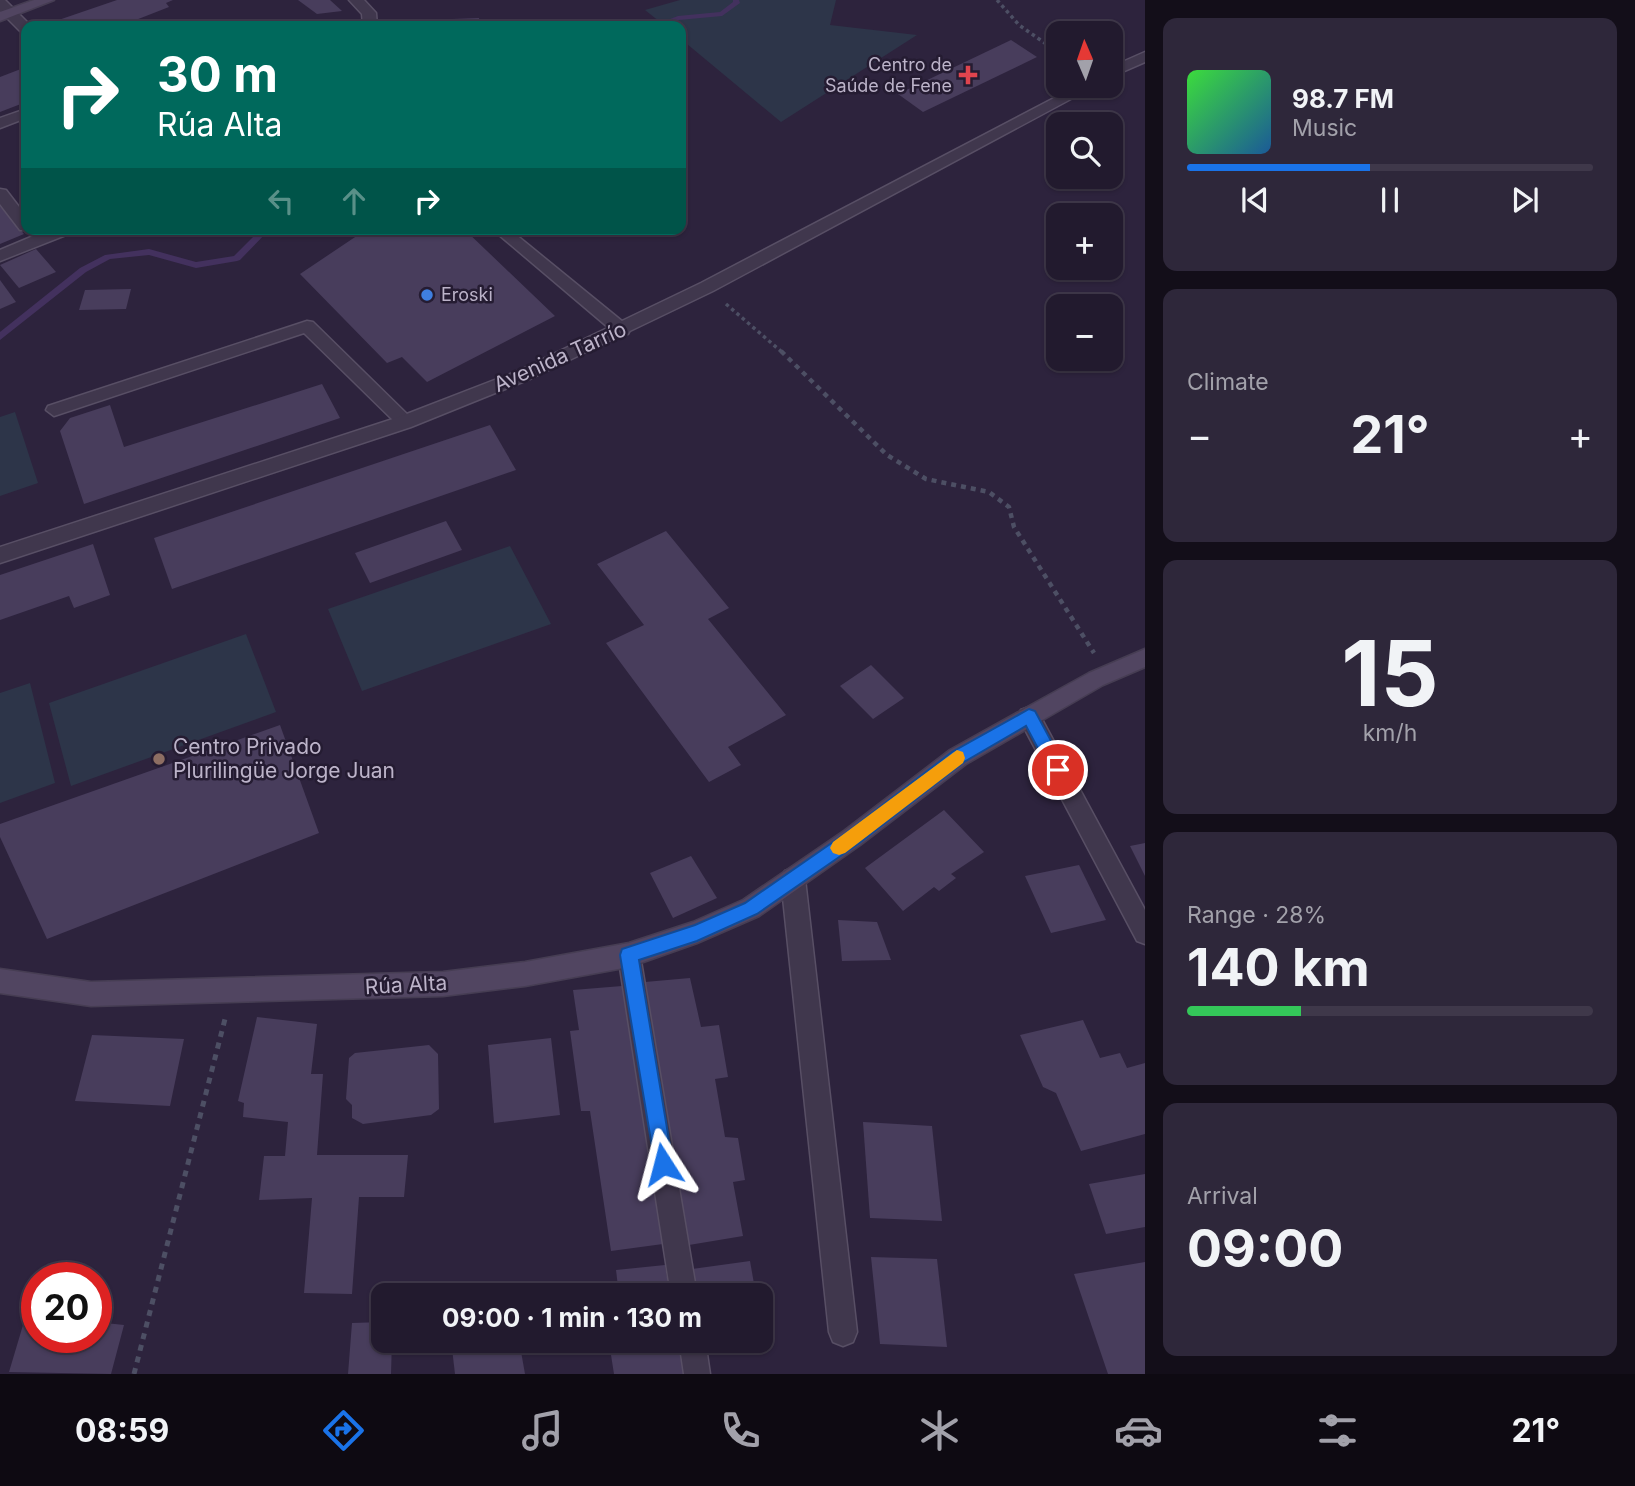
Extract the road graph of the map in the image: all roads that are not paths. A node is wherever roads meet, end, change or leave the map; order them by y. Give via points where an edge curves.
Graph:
1 (47, 0) edge
2 (356, 0) edge
3 (4, 11) edge
4 (370, 21) edge
5 (21, 25) edge
6 (1145, 56) edge
7 (1124, 67) edge
8 (1065, 98) edge
9 (21, 115) edge
10 (0, 122) edge
11 (0, 194) edge
12 (21, 220) edge
13 (27, 235) edge
14 (506, 235) edge
15 (0, 256) edge
16 (622, 330) junction
17 (54, 410) dead end
18 (405, 422) junction
19 (0, 555) edge
20 (1145, 658) edge
21 (1029, 716) junction
22 (793, 879) junction
23 (1145, 933) edge
24 (629, 955) junction
25 (0, 981) edge
26 (682, 1283) edge
27 (843, 1332) dead end
28 (694, 1353) edge
29 (697, 1374) edge

1 - 3 street
2 - 4 street via 369,13
3 - 5 street
6 - 7 street
8 - 16 street, Avenida Tarrío
9 - 10 street
11 - 12 street
13 - 15 street
14 - 16 lane
16 - 18 street, Avenida Tarrío
17 - 18 lane via 307,326
18 - 19 street, Avenida Tarrío
20 - 21 street, Rúa Alta
21 - 22 street, Rúa Alta via 958,757
21 - 23 street
22 - 24 street, Rúa Alta via 751,908
22 - 27 street
24 - 25 street, Rúa Alta via 443,984 91,994
24 - 26 lane
28 - 29 lane

